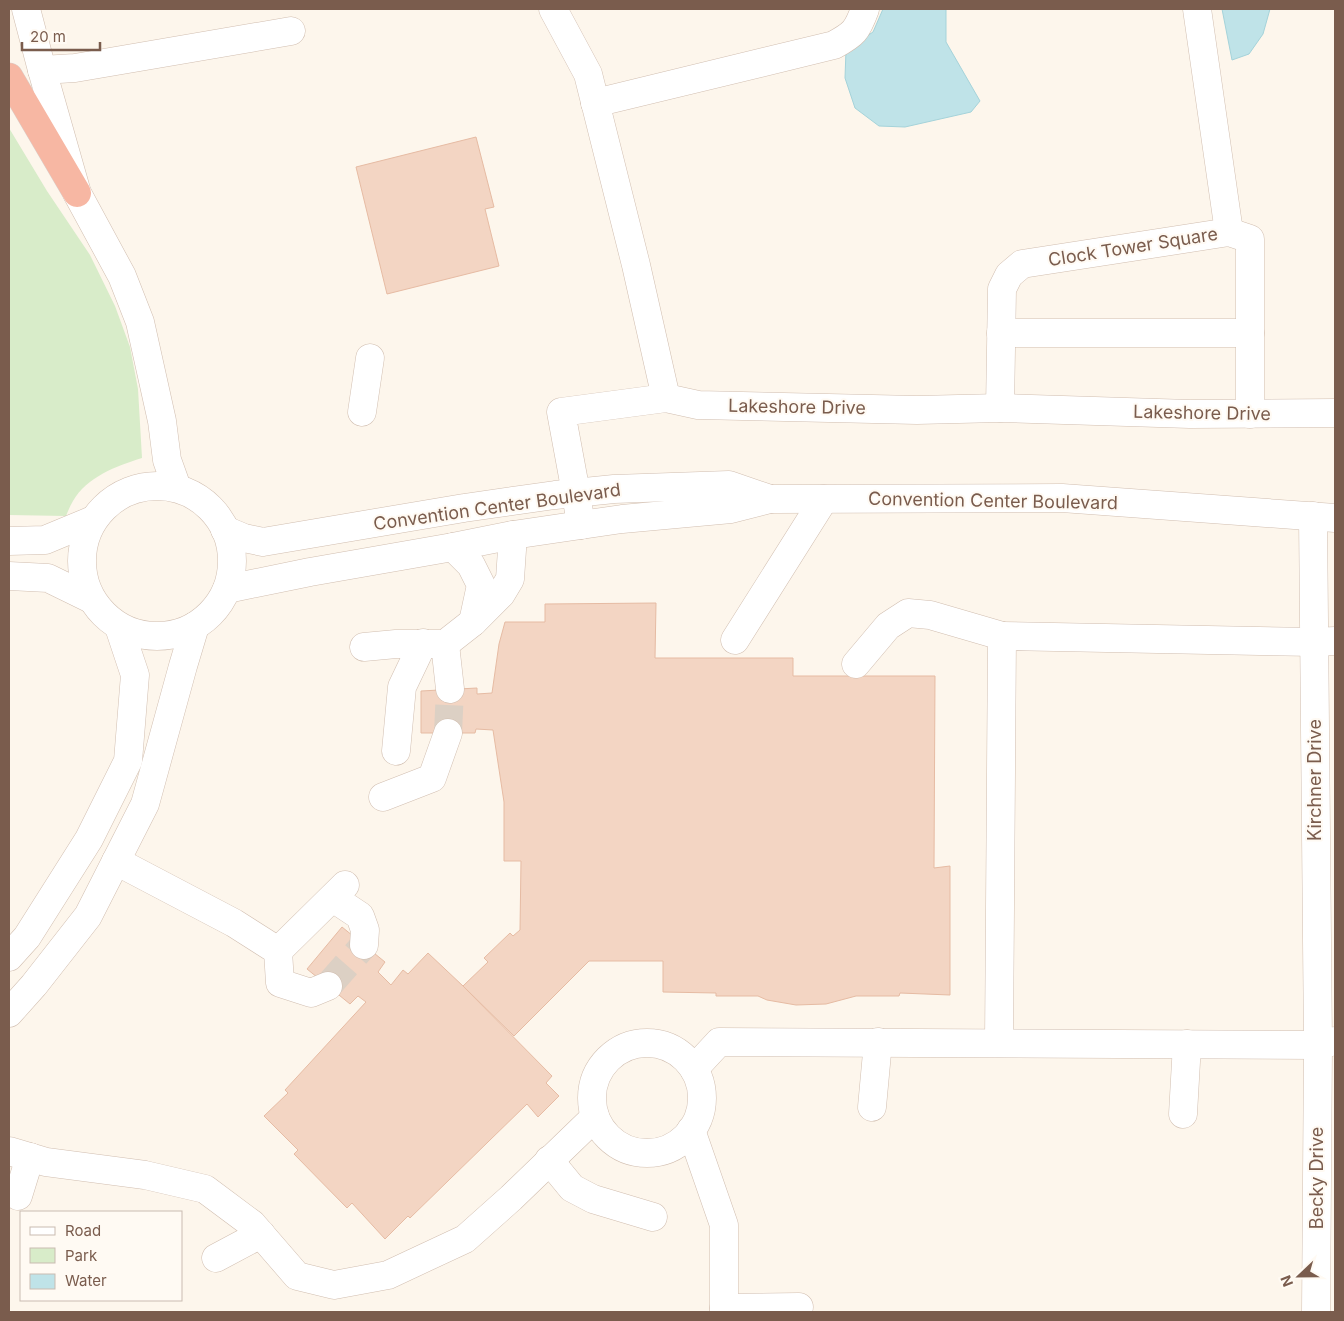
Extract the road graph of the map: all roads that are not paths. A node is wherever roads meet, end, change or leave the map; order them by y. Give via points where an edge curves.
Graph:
1 (26, 9) edge
2 (552, 9) edge
3 (865, 9) edge
4 (1198, 9) edge
5 (292, 32) dead end
6 (42, 70) junction
7 (9, 77) edge
8 (595, 103) junction
9 (77, 193) junction
10 (1229, 232) junction
11 (1001, 333) junction
12 (1250, 333) junction
13 (370, 358) dead end
14 (666, 398) junction
15 (1000, 408) junction
16 (362, 412) dead end
17 (1335, 413) edge
18 (1250, 414) junction
19 (177, 488) junction
20 (576, 493) junction
21 (770, 499) junction
22 (824, 499) junction
23 (1324, 517) edge
24 (93, 520) junction
25 (581, 524) junction
26 (225, 530) junction
27 (513, 535) junction
28 (9, 541) edge
29 (453, 547) junction
30 (9, 576) edge
31 (227, 589) junction
32 (92, 599) junction
33 (473, 622) junction
34 (195, 626) junction
35 (119, 627) junction
36 (1002, 636) junction
37 (735, 640) dead end
38 (1325, 642) edge
39 (434, 644) junction
40 (364, 646) dead end
41 (856, 664) dead end
42 (450, 690) tunnel mouth
43 (448, 733) tunnel mouth
44 (396, 751) dead end
45 (383, 797) dead end
46 (116, 861) junction
47 (364, 945) dead end
48 (278, 951) junction
49 (9, 957) edge
50 (328, 986) tunnel mouth
51 (9, 1013) edge
52 (878, 1042) junction
53 (999, 1043) junction
54 (1327, 1043) edge
55 (1187, 1044) junction
56 (694, 1069) junction
57 (872, 1107) dead end
58 (1183, 1114) dead end
59 (595, 1117) junction
60 (692, 1130) junction
61 (19, 1154) edge
62 (549, 1160) junction
63 (18, 1196) dead end
64 (654, 1217) dead end
65 (260, 1234) junction
66 (216, 1258) dead end
67 (799, 1307) dead end
68 (724, 1310) edge
69 (1316, 1312) edge

1 - 6 street
2 - 8 street via 588,74
3 - 8 street via 850,36 834,45
4 - 10 street
5 - 6 street via 75,68
6 - 9 street
7 - 9 highway
8 - 14 street
9 - 19 street via 122,276 140,322 162,421 167,460
10 - 11 street, Clock Tower Square via 1022,264 1009,275 1002,289
10 - 12 street, Clock Tower Square via 1250,239
11 - 12 street
11 - 15 street, Clock Tower Square
12 - 18 street, Clock Tower Square
13 - 16 street
14 - 15 street, Lakeshore Drive via 698,405 917,410
14 - 20 street, Lakeshore Drive via 561,412
15 - 18 street, Lakeshore Drive
17 - 18 street, Lakeshore Drive
19 - 24 street via 154,486 130,490 109,502
19 - 26 street via 197,497 214,511
20 - 21 street, Convention Center Boulevard via 729,485
20 - 25 street
20 - 26 street, Convention Center Boulevard via 464,508 263,542
21 - 22 street, Convention Center Boulevard
21 - 25 street, Convention Center Boulevard via 731,509
22 - 23 street, Convention Center Boulevard via 1062,498
22 - 37 street
23 - 38 street, Kirchner Drive
24 - 28 street via 45,540
24 - 32 street via 85,539 82,559 84,580
25 - 27 street, Convention Center Boulevard
26 - 31 street via 231,549 232,570
27 - 29 street, Convention Center Boulevard
27 - 33 street via 510,579 502,594
29 - 31 street, Convention Center Boulevard
29 - 33 street via 471,565 482,585
30 - 32 street via 48,578
31 - 34 street via 214,610
32 - 35 street
33 - 39 street
34 - 35 street via 177,634 157,636
34 - 46 street via 145,804
35 - 49 street via 135,674 128,761 89,839 27,937
36 - 38 street
36 - 41 street via 930,615 908,613 888,626
36 - 53 street
38 - 54 street, Kirchner Drive
39 - 40 street
39 - 42 street
39 - 44 street via 402,687
43 - 45 street via 432,778
46 - 48 street via 234,923
46 - 51 street via 88,916
47 - 48 street via 365,930 360,916 339,892
48 - 50 street via 280,983 312,993
52 - 53 street
52 - 56 street via 718,1042
52 - 57 street
53 - 55 street
54 - 55 street
54 - 69 street, Becky Drive
55 - 58 street
56 - 59 street via 682,1055 666,1046 631,1045 602,1065 594,1082 592,1100
56 - 60 street via 702,1100
59 - 60 street via 616,1143 640,1152 665,1150
59 - 62 street
60 - 68 street via 724,1225
61 - 63 street
61 - 65 street via 46,1162 145,1175 205,1189 252,1224
62 - 64 street via 572,1188 593,1199
62 - 65 street via 465,1238 388,1275 334,1285 297,1276
65 - 66 street
67 - 68 street

